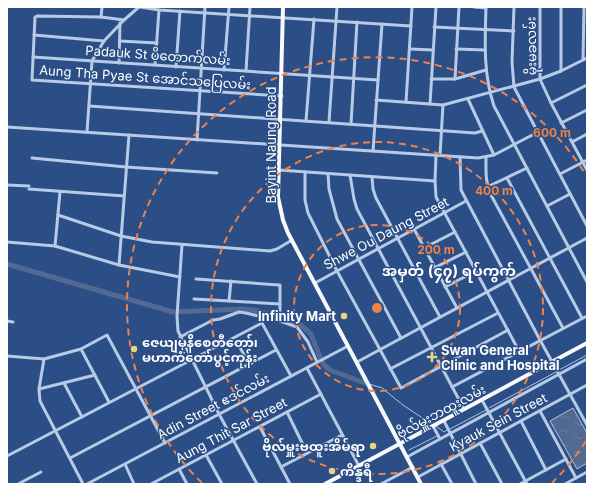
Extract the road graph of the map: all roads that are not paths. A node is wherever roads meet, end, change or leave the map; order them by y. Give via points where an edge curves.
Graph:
1 (102, 7) edge
2 (139, 7) edge
3 (204, 7) edge
4 (229, 7) edge
5 (250, 7) edge
6 (283, 7) edge
7 (337, 7) edge
8 (412, 7) edge
9 (436, 7) edge
10 (459, 7) edge
11 (474, 7) edge
12 (486, 7) edge
13 (514, 7) edge
14 (540, 7) edge
15 (562, 7) edge
16 (584, 7) edge
17 (159, 10) junction
18 (180, 12) junction
19 (204, 13) junction
20 (228, 15) junction
21 (250, 16) junction
22 (101, 17) junction
23 (283, 18) junction
24 (314, 19) junction
25 (124, 20) junction
26 (336, 21) junction
27 (357, 22) junction
28 (120, 24) junction
29 (382, 24) junction
30 (411, 26) junction
31 (434, 27) junction
32 (457, 28) junction
33 (485, 30) junction
34 (514, 31) junction
35 (34, 36) junction
36 (104, 41) junction
37 (120, 41) junction
38 (157, 43) junction
39 (410, 49) junction
40 (456, 49) junction
41 (433, 50) junction
42 (485, 50) junction
43 (33, 57) junction
44 (587, 58) edge
45 (583, 60) junction
46 (92, 61) junction
47 (119, 63) junction
48 (155, 65) junction
49 (176, 67) junction
50 (201, 68) junction
51 (224, 70) junction
52 (486, 70) junction
53 (246, 71) junction
54 (561, 71) junction
55 (282, 74) junction
56 (309, 75) junction
57 (332, 77) junction
58 (354, 78) junction
59 (431, 79) junction
60 (455, 79) junction
61 (540, 79) junction
62 (378, 80) junction
63 (91, 83) junction
64 (587, 85) edge
65 (514, 86) junction
66 (200, 91) junction
67 (490, 93) junction
68 (282, 96) junction
69 (468, 99) junction
70 (376, 100) junction
71 (406, 102) junction
72 (551, 103) junction
73 (430, 104) junction
74 (443, 105) junction
75 (89, 106) junction
76 (587, 110) edge
77 (198, 113) junction
78 (281, 119) junction
79 (306, 121) junction
80 (329, 122) junction
81 (562, 122) junction
82 (351, 124) junction
83 (375, 126) junction
84 (7, 127) edge
85 (441, 130) junction
86 (482, 131) junction
87 (87, 132) junction
88 (538, 132) junction
89 (587, 134) edge
90 (129, 135) junction
91 (197, 140) junction
92 (572, 142) junction
93 (514, 144) junction
94 (280, 145) junction
95 (373, 151) junction
96 (436, 155) junction
97 (440, 155) junction
98 (494, 155) junction
99 (460, 157) junction
100 (486, 157) junction
101 (32, 158) dead end
102 (587, 160) edge
103 (583, 162) junction
104 (126, 167) junction
105 (527, 168) junction
106 (279, 170) junction
107 (587, 170) edge
108 (305, 172) junction
109 (217, 173) dead end
110 (328, 174) junction
111 (560, 174) junction
112 (350, 175) junction
113 (372, 177) junction
114 (508, 178) junction
115 (435, 181) junction
116 (7, 185) edge
117 (487, 187) junction
118 (60, 192) junction
119 (570, 194) junction
120 (124, 196) junction
121 (466, 201) junction
122 (547, 206) junction
123 (444, 213) junction
124 (58, 215) junction
125 (587, 226) edge
126 (414, 229) junction
127 (455, 232) junction
128 (121, 236) junction
129 (397, 238) junction
130 (587, 238) edge
131 (292, 240) junction
132 (7, 242) edge
133 (182, 245) junction
134 (55, 246) junction
135 (378, 248) junction
136 (424, 248) junction
137 (569, 248) junction
138 (466, 252) junction
139 (550, 258) junction
140 (358, 260) junction
141 (119, 265) junction
142 (434, 268) junction
143 (530, 268) junction
144 (337, 271) junction
145 (476, 271) junction
146 (180, 277) junction
147 (196, 279) dead end
148 (509, 280) junction
149 (231, 281) junction
150 (587, 282) edge
151 (315, 283) junction
152 (445, 287) junction
153 (487, 292) junction
154 (194, 299) dead end
155 (229, 301) junction
156 (280, 304) junction
157 (457, 308) junction
158 (498, 313) junction
159 (587, 316) edge
160 (440, 317) junction
161 (582, 318) junction
162 (279, 319) junction
163 (7, 321) edge
164 (13, 322) dead end
165 (420, 327) junction
166 (563, 328) junction
167 (508, 330) junction
168 (180, 337) junction
169 (401, 338) junction
170 (540, 340) junction
171 (237, 342) dead end
172 (587, 343) edge
173 (348, 346) junction
174 (431, 348) junction
175 (81, 349) junction
176 (380, 349) junction
177 (276, 350) junction
178 (519, 351) junction
179 (7, 356) edge
180 (44, 359) junction
181 (587, 359) edge
182 (192, 360) junction
183 (318, 361) junction
184 (357, 362) junction
185 (552, 362) junction
186 (249, 364) junction
187 (442, 367) junction
188 (307, 368) junction
189 (390, 369) junction
190 (94, 375) junction
191 (559, 375) junction
192 (291, 376) junction
193 (64, 383) junction
194 (587, 385) edge
195 (206, 387) junction
196 (452, 387) junction
197 (39, 389) junction
198 (136, 389) junction
199 (321, 394) junction
200 (570, 394) junction
201 (482, 400) junction
202 (109, 402) junction
203 (464, 410) junction
204 (540, 411) junction
205 (286, 412) junction
206 (488, 412) junction
207 (219, 414) junction
208 (150, 416) junction
209 (82, 417) junction
210 (521, 421) junction
211 (445, 423) junction
212 (587, 424) edge
213 (260, 427) junction
214 (434, 428) junction
215 (56, 430) junction
216 (450, 432) junction
217 (499, 433) junction
218 (342, 435) junction
219 (440, 438) junction
220 (233, 441) junction
221 (165, 443) junction
222 (480, 443) junction
223 (400, 444) junction
224 (307, 453) junction
225 (461, 454) junction
226 (206, 455) junction
227 (7, 456) edge
228 (408, 457) junction
229 (70, 458) junction
230 (566, 459) junction
231 (125, 464) junction
232 (441, 464) junction
233 (359, 466) junction
234 (281, 467) junction
235 (413, 467) junction
236 (179, 469) junction
237 (546, 470) junction
238 (41, 472) dead end
239 (587, 472) edge
240 (418, 477) junction
241 (576, 478) junction
242 (390, 479) junction
243 (221, 483) edge
244 (256, 483) edge
245 (526, 483) edge
246 (18, 484) edge
247 (85, 484) edge
248 (134, 484) edge
249 (151, 484) edge
250 (187, 484) edge
251 (216, 484) edge
252 (251, 484) edge
253 (290, 484) edge
254 (325, 484) edge
255 (381, 484) edge
256 (393, 484) edge
257 (422, 484) edge
258 (452, 484) edge
259 (476, 484) edge
260 (502, 484) edge
261 (520, 484) edge
262 (565, 484) edge

1 - 22 street
2 - 17 street
2 - 25 street
3 - 19 street
4 - 20 street
5 - 21 street
6 - 23 main road, Bayint Naung Road
7 - 26 street
8 - 30 street
9 - 31 street
10 - 32 street
11 - 12 street
12 - 33 street
13 - 34 street
14 - 61 street, မိုးမခလမ်း
15 - 54 street
16 - 45 street
17 - 18 street
17 - 38 street
18 - 19 street
18 - 49 street
19 - 20 street
19 - 50 street
20 - 21 street
20 - 51 street
21 - 23 street
21 - 53 street
22 - 25 street
22 - 35 street via 37,16
23 - 24 street
23 - 55 main road, Bayint Naung Road
24 - 26 street
24 - 56 street
25 - 28 street
26 - 27 street
26 - 57 street
27 - 29 street
27 - 58 street
28 - 36 street
28 - 37 street
29 - 30 street
29 - 62 street
30 - 39 street
31 - 32 street
31 - 41 street
32 - 33 street
32 - 40 street
33 - 34 street
33 - 42 street
34 - 65 street
35 - 36 street
35 - 43 street
36 - 46 street
37 - 38 street
37 - 47 street
38 - 48 street
39 - 41 street
39 - 71 street
40 - 42 street
40 - 60 street
41 - 59 street
42 - 52 street
43 - 46 street, Padauk St ပိတောက်လမ်း
43 - 63 street, Aung Tha Pyae St အောင်သပြေလမ်း via 32,80
44 - 45 street
45 - 54 street
46 - 47 street, Padauk St ပိတောက်လမ်း
46 - 63 street
47 - 48 street, Padauk St ပိတောက်လမ်း
48 - 49 street, Padauk St ပိတောက်လမ်း
49 - 50 street, Padauk St ပိတောက်လမ်း
50 - 51 street, Padauk St ပိတောက်လမ်း
50 - 66 street
51 - 53 street, Padauk St ပိတောက်လမ်း
52 - 60 street
52 - 67 street
53 - 55 street, Padauk St ပိတောက်လမ်း
54 - 61 street
55 - 56 street, Padauk St ပိတောက်လမ်း
55 - 68 main road, Bayint Naung Road
56 - 57 street, Padauk St ပိတောက်လမ်း
56 - 79 street
57 - 58 street, Padauk St ပိတောက်လမ်း
57 - 80 street
58 - 62 street, Padauk St ပိတောက်လမ်း
58 - 82 street
59 - 60 street
59 - 73 street
61 - 65 street
61 - 72 street, မိုးမခလမ်း
62 - 70 street
63 - 66 street, Aung Tha Pyae St အောင်သပြေလမ်း
63 - 75 street
64 - 72 street
65 - 67 street
65 - 88 street
66 - 68 street, Aung Tha Pyae St အောင်သပြေလမ်း
66 - 77 street
67 - 69 street
67 - 93 street
68 - 78 main road, Bayint Naung Road
69 - 74 street
69 - 86 street
70 - 71 street
70 - 83 street
71 - 73 street
72 - 81 street, မိုးမခလမ်း
73 - 74 street
74 - 85 street
75 - 77 street
75 - 87 street
76 - 81 street
77 - 78 street
77 - 91 street
78 - 79 street
78 - 94 main road, Bayint Naung Road
79 - 80 street
80 - 82 street
81 - 92 street, မိုးမခလမ်း
82 - 83 street
83 - 85 street
83 - 95 street
84 - 87 street
85 - 86 street via 475,133
85 - 97 street
86 - 98 street
87 - 90 street
88 - 93 street
88 - 111 street
89 - 92 street
90 - 91 street
90 - 104 street
91 - 94 street
92 - 103 street, မိုးမခလမ်း
93 - 98 street
93 - 105 street
94 - 95 street
94 - 106 main road, Bayint Naung Road
95 - 96 street
96 - 97 street
96 - 115 street
97 - 99 street
98 - 100 street
99 - 100 street
99 - 121 street via 461,190
100 - 117 street
101 - 104 street
102 - 103 street
103 - 107 street, မိုးမခလမ်း
103 - 111 street
104 - 109 street
104 - 120 street
105 - 114 street
105 - 122 street
106 - 108 street
106 - 131 main road, Bayint Naung Road via 278,197 283,220
108 - 110 street
108 - 144 street via 305,200 308,213
110 - 112 street
110 - 140 street via 337,219
111 - 119 street
112 - 113 street
112 - 135 street via 357,209
113 - 115 street
113 - 129 street via 376,198
114 - 117 street
114 - 139 street
115 - 123 street via 435,194
116 - 118 street
117 - 143 street
118 - 120 street
118 - 124 street
119 - 122 street
119 - 125 street
120 - 128 street
121 - 123 street, Shwe Ou Daung Street
121 - 148 street
122 - 137 street
123 - 126 street, Shwe Ou Daung Street
123 - 127 street
124 - 128 street
124 - 134 street
126 - 129 street, Shwe Ou Daung Street
126 - 136 street
127 - 136 street
127 - 138 street
128 - 133 street
128 - 141 street
129 - 135 street, Shwe Ou Daung Street
129 - 160 street
130 - 137 street
131 - 133 street via 270,251
131 - 151 main road, Bayint Naung Road
132 - 134 street
133 - 146 street
134 - 141 street
135 - 140 street, Shwe Ou Daung Street
135 - 165 street
136 - 142 street
137 - 139 street
137 - 150 street
138 - 142 street
138 - 145 street
139 - 143 street
139 - 161 street
140 - 144 street, Shwe Ou Daung Street
140 - 169 street
141 - 146 street
142 - 152 street
143 - 148 street
143 - 166 street
144 - 151 street, Shwe Ou Daung Street
144 - 176 street
145 - 152 street
145 - 153 street
146 - 168 street via 177,316
147 - 149 street
148 - 153 street
148 - 170 street
149 - 155 street
149 - 156 street via 279,284
151 - 173 main road, Bayint Naung Road
152 - 157 street
153 - 157 street
153 - 158 street
154 - 155 street
155 - 156 street
156 - 162 street
157 - 160 street
158 - 167 street
158 - 174 street
159 - 161 street
160 - 165 street
161 - 166 street
162 - 168 street via 239,312 213,320
162 - 183 street via 300,330
163 - 164 street
165 - 169 street
165 - 174 street
166 - 170 street
167 - 178 street
167 - 187 street
168 - 182 street
169 - 176 street
170 - 178 street
170 - 185 street
171 - 186 street
172 - 185 main road, ဗိုလ်မှူးဘထူးလမ်း
173 - 183 street, Adin Street ဧဒင်လမ်း
173 - 184 main road, Bayint Naung Road
174 - 187 street
174 - 189 street
175 - 180 street
175 - 190 street
175 - 198 street via 107,335
176 - 184 street
176 - 189 street
177 - 182 street via 262,323
177 - 186 street
177 - 192 street
178 - 196 street
179 - 180 street
180 - 197 street
181 - 191 street
182 - 195 street
182 - 198 street
183 - 188 street, Adin Street ဧဒင်လမ်း
184 - 223 main road, Bayint Naung Road
185 - 191 street
185 - 201 main road, ဗိုလ်မှူးဘထူးလမ်း
186 - 195 street
187 - 189 street via 401,388
187 - 196 street
188 - 192 street, Adin Street ဧဒင်လမ်း
188 - 199 street
190 - 193 street
190 - 202 street
191 - 200 street
191 - 206 street
192 - 207 street, Adin Street ဧဒင်လမ်း
193 - 197 street
193 - 209 street
194 - 200 street, Kyauk Sein Street
195 - 207 street
195 - 208 street
196 - 203 street
197 - 215 street via 40,401
198 - 202 street
198 - 208 street
199 - 205 street, Aung Thit Sar Street
199 - 218 street
200 - 204 street, Kyauk Sein Street
200 - 212 street
201 - 203 main road, ဗိုလ်မှူးဘထူးလမ်း
201 - 206 street
202 - 209 street
203 - 211 main road, ဗိုလ်မှူးဘထူးလမ်း
204 - 210 street, Kyauk Sein Street
204 - 230 street
205 - 213 street, Aung Thit Sar Street
205 - 224 street
206 - 216 street
206 - 217 street
207 - 220 street
207 - 221 street, Adin Street ဧဒင်လမ်း
208 - 221 street
208 - 229 street
209 - 215 street
210 - 217 street, Kyauk Sein Street
210 - 237 street
211 - 214 main road, ဗိုလ်မှူးဘထူးလမ်း
211 - 216 street
213 - 220 street, Aung Thit Sar Street
213 - 234 street
214 - 219 street
214 - 223 main road, ဗိုလ်မှူးဘထူးလမ်း
215 - 227 street
215 - 229 street
216 - 219 street
216 - 225 street
217 - 222 street, Kyauk Sein Street
217 - 245 street
218 - 224 street
218 - 233 street
219 - 228 street
220 - 226 street, Aung Thit Sar Street
220 - 244 street
221 - 231 street, Adin Street ဧဒင်လမ်း
222 - 225 street, Kyauk Sein Street
222 - 260 street
223 - 228 main road, Bayint Naung Road
223 - 233 main road, ဗိုလ်မှူးဘထူးလမ်း
224 - 234 street
225 - 232 street, Kyauk Sein Street
225 - 259 street
226 - 236 street, Aung Thit Sar Street
226 - 243 street
228 - 235 main road, Bayint Naung Road
229 - 247 street
230 - 237 street
230 - 241 street
231 - 247 street, Adin Street ဧဒင်လမ်း
231 - 248 street
232 - 240 street, Kyauk Sein Street
232 - 258 street
233 - 254 main road, ဗိုလ်မှူးဘထူးလမ်း
234 - 253 street
235 - 240 main road, Bayint Naung Road
235 - 242 street
236 - 249 street, Aung Thit Sar Street
236 - 250 street
237 - 245 street
238 - 246 street
239 - 241 street
240 - 257 main road, Bayint Naung Road
241 - 262 street
242 - 255 street
242 - 256 street
243 - 251 street
244 - 252 street
245 - 261 street

